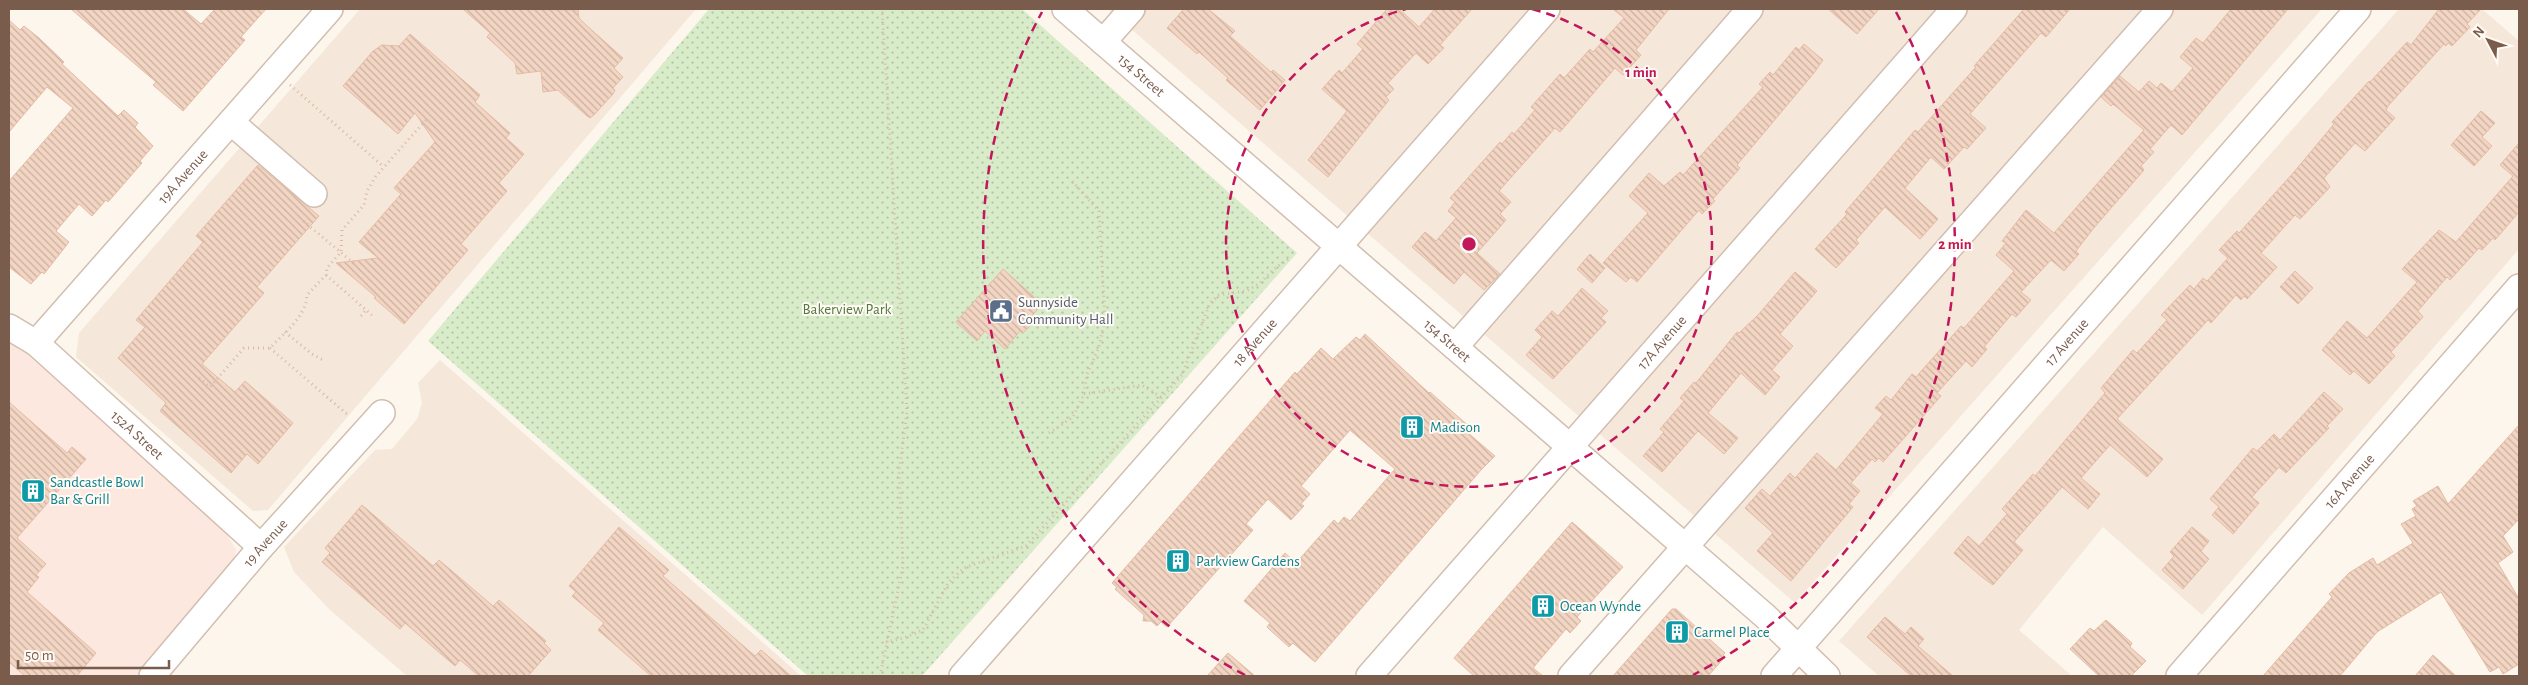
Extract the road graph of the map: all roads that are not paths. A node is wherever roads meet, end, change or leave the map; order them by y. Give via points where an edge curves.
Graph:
1 (330, 9) edge
2 (1065, 9) edge
3 (1132, 9) edge
4 (1547, 9) edge
5 (1750, 9) edge
6 (1954, 9) edge
7 (2160, 9) edge
8 (2358, 9) edge
9 (1103, 42) junction
10 (231, 122) junction
11 (314, 194) dead end
12 (1338, 247) junction
13 (2519, 287) edge
14 (9, 327) edge
15 (36, 343) junction
16 (1455, 347) junction
17 (382, 413) dead end
18 (1570, 448) junction
19 (1684, 546) junction
20 (261, 547) junction
21 (1798, 648) junction
22 (152, 676) edge
23 (962, 676) edge
24 (1369, 676) edge
25 (1571, 676) edge
26 (1774, 676) edge
27 (1826, 676) edge
28 (2179, 676) edge

1 - 10 street, 19A Avenue
2 - 9 street, 154 Street
3 - 9 street
4 - 12 street, 18 Avenue
5 - 16 street
6 - 18 street, 17A Avenue
7 - 19 street
8 - 21 street, 17 Avenue
9 - 12 street, 154 Street
10 - 11 street
10 - 15 street, 19A Avenue
12 - 16 street, 154 Street
12 - 23 street, 18 Avenue
13 - 28 street, 16A Avenue
14 - 15 street, 152A Street
15 - 20 street, 152A Street
16 - 18 street, 154 Street
17 - 20 street, 19 Avenue
18 - 19 street, 154 Street
18 - 24 street, 17A Avenue
19 - 21 street, 154 Street
19 - 25 street
20 - 22 street, 19 Avenue
21 - 26 street, 17 Avenue
21 - 27 street, 154 Street

